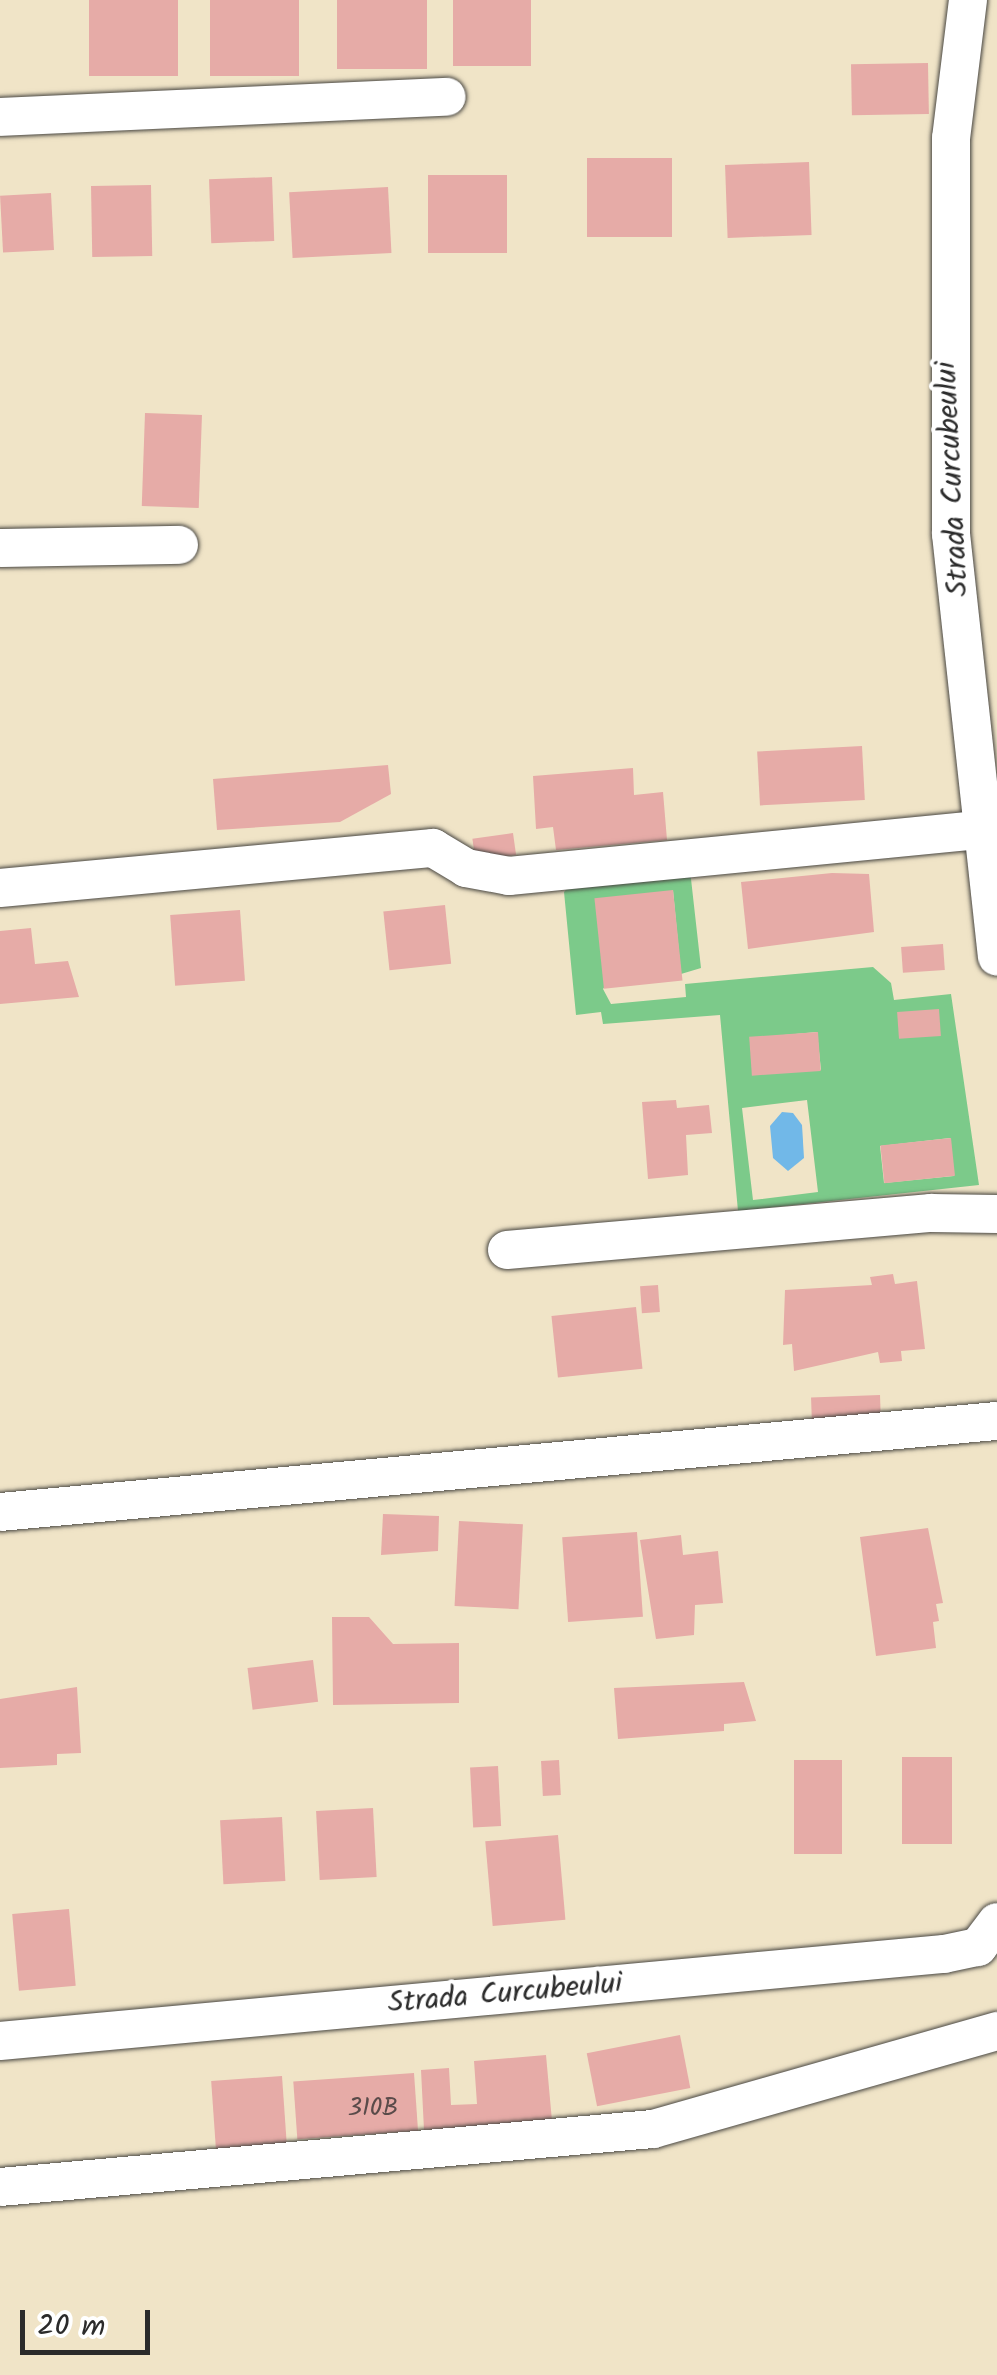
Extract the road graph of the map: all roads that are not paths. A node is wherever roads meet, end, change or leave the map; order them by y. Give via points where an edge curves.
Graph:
1 (968, 0) edge
2 (447, 97) dead end
3 (0, 116) edge
4 (179, 545) dead end
5 (0, 548) edge
6 (981, 830) junction
7 (0, 888) edge
8 (997, 957) edge
9 (997, 1214) edge
10 (507, 1250) dead end
11 (997, 1422) edge
12 (0, 1512) edge
13 (997, 1922) edge
14 (997, 2030) edge
15 (0, 2041) edge
16 (0, 2187) edge

1 - 6 street, Strada Curcubeului via 951,138 946,328 951,534
2 - 3 street
4 - 5 street
6 - 7 street via 509,876 466,868 433,848
6 - 8 street, Strada Curcubeului
9 - 10 street via 931,1213
11 - 12 street
13 - 15 street, Strada Curcubeului via 978,1947 944,1954
14 - 16 street via 621,2134

